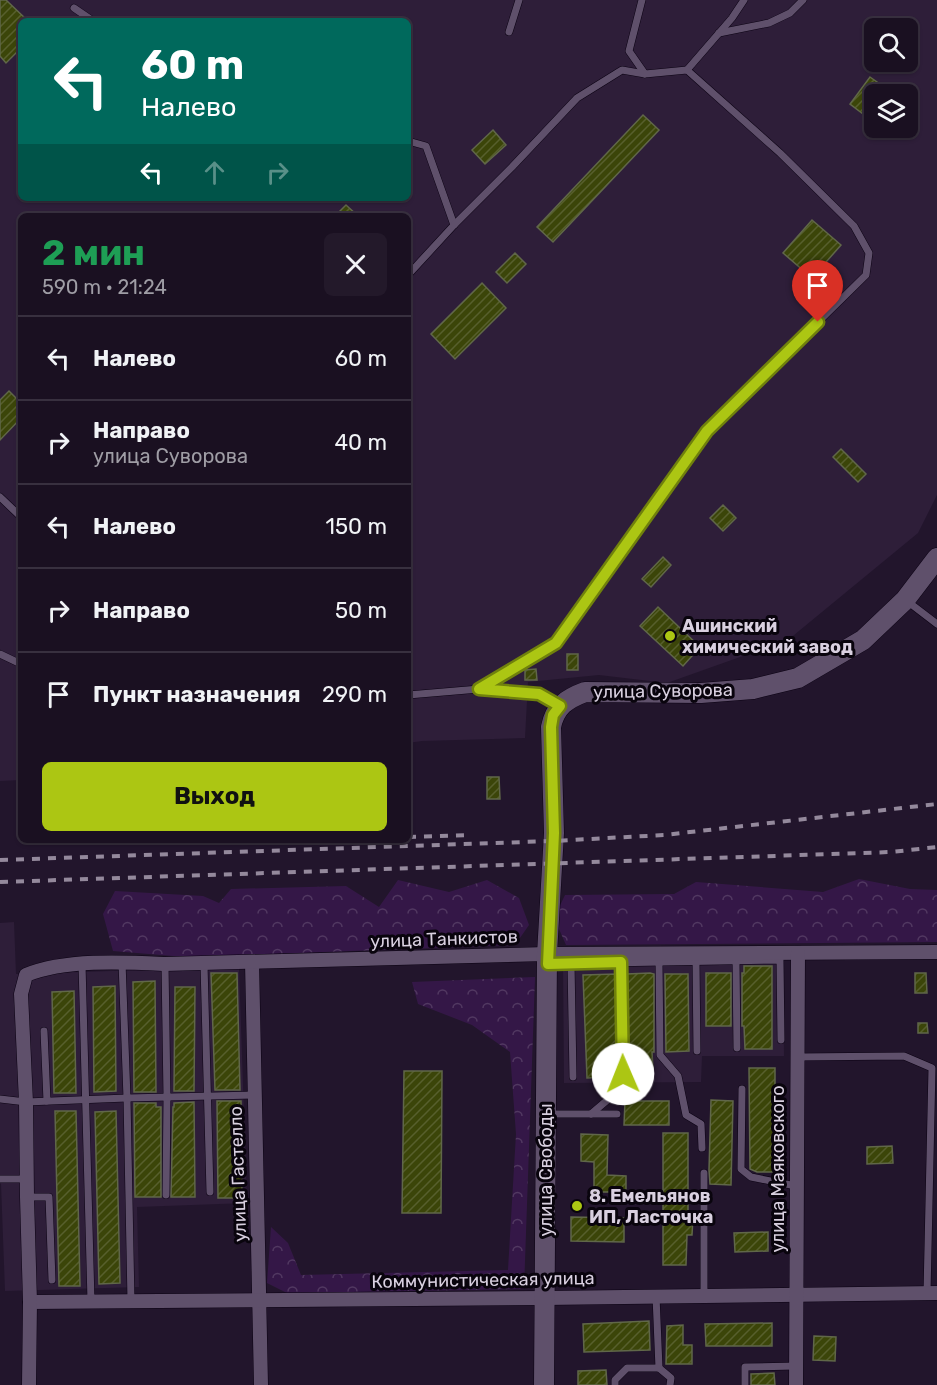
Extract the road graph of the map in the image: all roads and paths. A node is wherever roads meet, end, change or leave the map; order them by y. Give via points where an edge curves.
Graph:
1 (519, 0) edge
2 (642, 0) edge
3 (744, 0) edge
4 (803, 0) edge
5 (75, 8) dead end
6 (89, 18) edge
7 (509, 32) dead end
8 (719, 33) junction
9 (687, 70) junction
10 (645, 74) junction
11 (411, 142) edge
12 (454, 225) junction
13 (411, 272) edge
14 (0, 497) edge
15 (18, 514) edge
16 (937, 558) edge
17 (905, 600) junction
18 (937, 615) edge
19 (929, 618) junction
20 (937, 624) edge
21 (0, 654) edge
22 (18, 663) edge
23 (479, 689) junction
24 (411, 695) edge
25 (560, 706) junction
26 (937, 952) edge
27 (798, 953) junction
28 (547, 959) junction
29 (736, 960) junction
30 (696, 961) junction
31 (122, 962) junction
32 (252, 962) junction
33 (621, 962) junction
34 (659, 962) junction
35 (571, 963) junction
36 (82, 964) junction
37 (165, 964) junction
38 (204, 964) junction
39 (44, 1031) dead end
40 (781, 1040) dead end
41 (737, 1048) dead end
42 (697, 1051) dead end
43 (797, 1057) junction
44 (573, 1077) dead end
45 (742, 1089) dead end
46 (254, 1095) junction
47 (208, 1096) junction
48 (167, 1097) junction
49 (127, 1098) junction
50 (0, 1099) edge
51 (86, 1099) junction
52 (47, 1101) junction
53 (26, 1102) junction
54 (547, 1114) junction
55 (591, 1114) junction
56 (618, 1114) dead end
57 (702, 1148) dead end
58 (704, 1173) dead end
59 (0, 1179) edge
60 (27, 1179) junction
61 (796, 1186) junction
62 (210, 1192) dead end
63 (166, 1195) dead end
64 (27, 1197) junction
65 (52, 1280) dead end
66 (932, 1293) edge
67 (795, 1294) junction
68 (656, 1296) junction
69 (704, 1296) junction
70 (545, 1298) junction
71 (260, 1300) junction
72 (92, 1301) junction
73 (131, 1301) junction
74 (30, 1302) junction
75 (796, 1366) junction
76 (659, 1368) junction
77 (29, 1385) edge
78 (261, 1385) edge
79 (543, 1385) edge
80 (615, 1385) edge
81 (670, 1385) edge
82 (746, 1385) edge
83 (796, 1385) edge

1 - 7 lane
2 - 10 lane via 629,51
3 - 8 lane
4 - 8 lane via 790,14 769,23
5 - 6 lane
8 - 9 lane
9 - 10 lane
9 - 23 lane via 854,226 869,253 866,275 707,431 556,643
10 - 12 lane via 622,70 577,98
11 - 12 lane via 426,146
12 - 13 lane
14 - 15 lane
16 - 17 street, улица Суворова
17 - 19 lane
17 - 25 street, улица Суворова via 863,640 798,678 753,689 701,693 585,692
18 - 19 lane
19 - 20 lane
21 - 22 lane
23 - 24 lane
23 - 25 lane via 539,694
25 - 28 street via 551,727 554,833
26 - 27 street, улица Танкистов
27 - 28 street, улица Танкистов
27 - 43 street, улица Маяковского
28 - 32 street, улица Танкистов
28 - 35 lane
28 - 54 street, улица Свободы
29 - 30 lane
29 - 40 lane via 780,960
29 - 41 lane
30 - 34 lane
30 - 42 lane
31 - 36 street, улица Танкистов
31 - 37 street, улица Танкистов
31 - 49 lane
32 - 38 street, улица Танкистов
32 - 46 street, улица Гастелло
33 - 34 lane
33 - 35 lane
33 - 55 lane via 623,1074 618,1091
34 - 57 lane via 660,1055 678,1076 686,1115 701,1124
35 - 44 lane
36 - 51 lane
36 - 53 street, улица Танкистов via 40,969 26,975 21,994
37 - 38 street, улица Танкистов
37 - 48 lane
38 - 47 lane
39 - 52 lane
43 - 61 street, улица Маяковского
43 - 66 lane via 904,1056 932,1068
45 - 61 lane via 741,1169 751,1177
46 - 47 lane
46 - 71 street, улица Гастелло
47 - 48 lane
47 - 62 lane
48 - 49 lane
48 - 63 lane
49 - 51 lane
49 - 73 lane
50 - 53 lane
51 - 52 lane
51 - 72 lane
52 - 53 lane
53 - 60 street
54 - 55 lane
54 - 70 street, улица Свободы
55 - 56 lane
58 - 69 lane
59 - 60 lane
60 - 64 street
61 - 67 street, улица Маяковского
64 - 65 lane via 49,1197
64 - 74 street
66 - 67 street, Коммунистическая улица
67 - 69 street, Коммунистическая улица
67 - 75 street, улица Маяковского
68 - 69 street, Коммунистическая улица
68 - 70 street, Коммунистическая улица
68 - 76 lane
70 - 71 street, Коммунистическая улица
70 - 79 street, улица Свободы
71 - 73 street, Коммунистическая улица
71 - 78 street, улица Гастелло
72 - 73 street, Коммунистическая улица
72 - 74 street, Коммунистическая улица
74 - 77 street
75 - 82 lane via 745,1367
75 - 83 street, улица Маяковского
76 - 80 lane via 627,1368
76 - 81 lane via 671,1378

